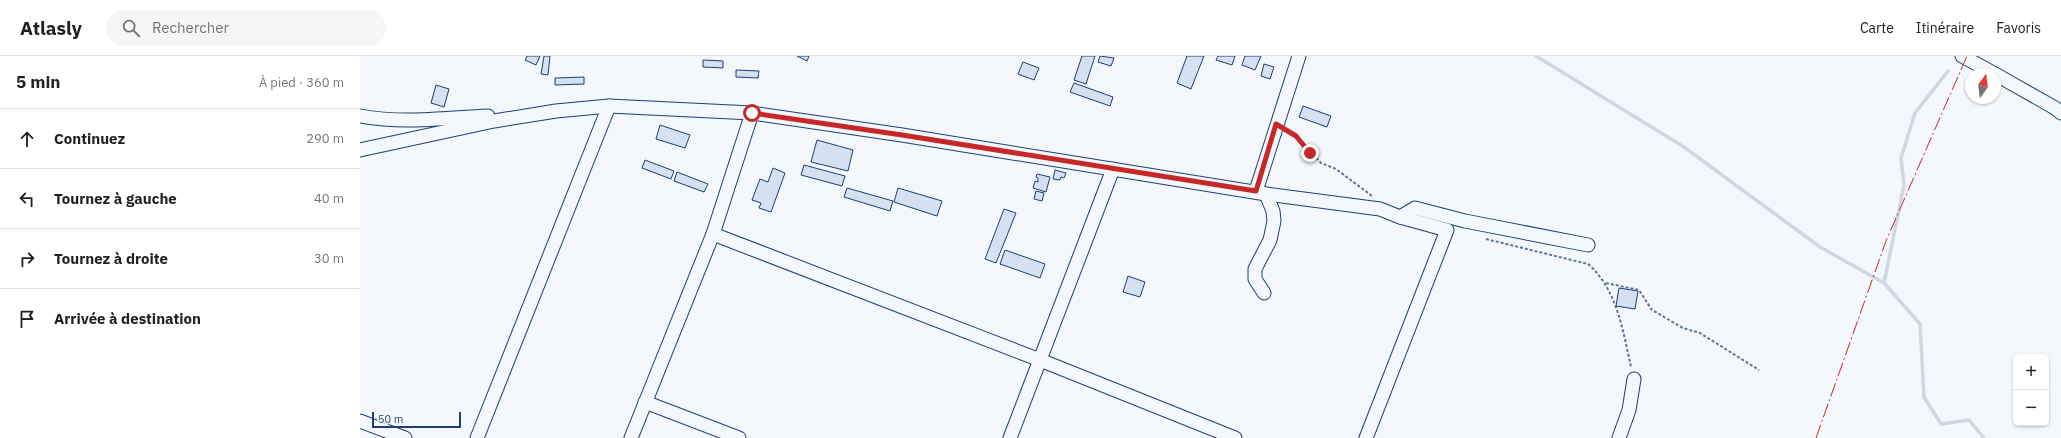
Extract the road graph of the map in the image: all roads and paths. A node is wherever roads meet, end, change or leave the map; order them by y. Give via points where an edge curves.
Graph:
1 (1299, 56) edge
2 (1962, 56) edge
3 (1984, 68) edge
4 (2001, 77) edge
5 (609, 106) junction
6 (543, 113) junction
7 (752, 113) junction
8 (2061, 113) edge
9 (360, 116) edge
10 (1276, 124) junction
11 (360, 150) edge
12 (1113, 169) junction
13 (1261, 192) junction
14 (1380, 209) junction
15 (1400, 217) junction
16 (713, 234) junction
17 (1484, 239) dead end
18 (1588, 245) dead end
19 (1606, 283) junction
20 (1264, 293) dead end
21 (1040, 360) junction
22 (1759, 370) dead end
23 (1634, 379) joint
24 (645, 402) junction
25 (360, 421) edge
26 (405, 438) edge
27 (477, 438) edge
28 (631, 438) edge
29 (739, 438) edge
30 (1010, 438) edge
31 (1235, 438) edge
32 (1366, 438) edge
33 (1619, 438) edge

1 - 10 street
2 - 3 street
4 - 8 street
5 - 6 street
5 - 7 street
5 - 27 street
6 - 9 street via 418,121 384,121
6 - 11 street
7 - 12 street
7 - 16 street
10 - 13 street
10 - 14 path via 1296,136 1321,163 1336,168 1372,196
12 - 13 street
12 - 21 street
13 - 14 street
13 - 20 street via 1273,211 1274,221 1270,240 1255,269 1255,280
14 - 15 street
15 - 18 street via 1414,208
15 - 32 street via 1447,230
16 - 21 street
16 - 24 street
17 - 19 path via 1588,264
19 - 22 path via 1639,290 1652,310 1683,328 1700,333
19 - 23 path via 1622,330
21 - 30 street
21 - 31 street
23 - 33 street via 1629,410
24 - 28 street
24 - 29 street
25 - 26 street

